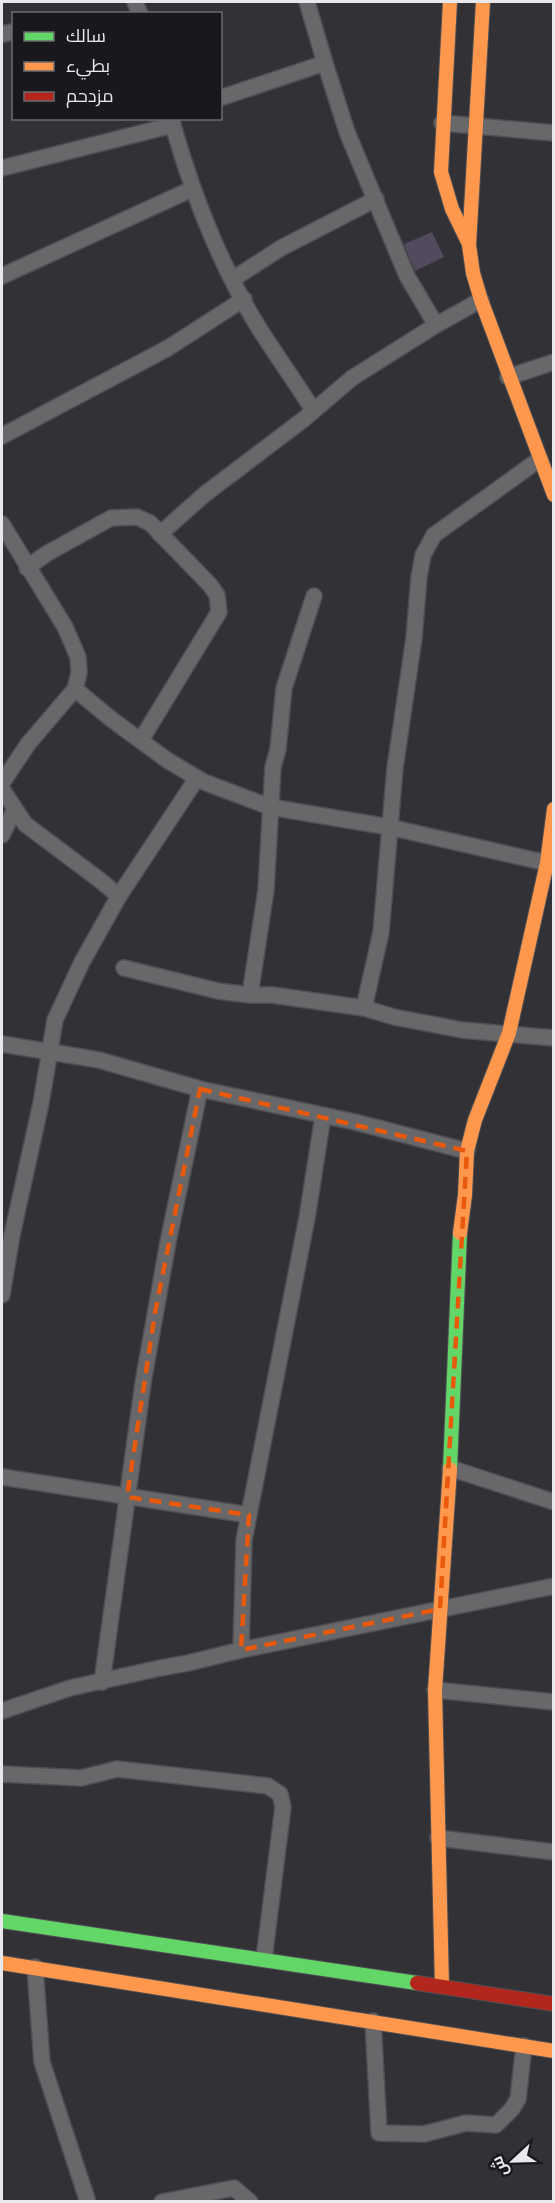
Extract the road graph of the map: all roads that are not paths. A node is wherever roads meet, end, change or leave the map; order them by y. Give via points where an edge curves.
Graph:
1 (308, 2) edge
2 (450, 2) edge
3 (483, 2) edge
4 (325, 63) junction
5 (222, 97) edge
6 (172, 122) edge
7 (442, 123) junction
8 (475, 126) junction
9 (554, 133) edge
10 (2, 168) edge
11 (192, 189) junction
12 (376, 199) junction
13 (469, 244) junction
14 (2, 276) edge
15 (233, 279) junction
16 (244, 299) junction
17 (480, 300) junction
18 (436, 325) junction
19 (554, 362) edge
20 (508, 377) junction
21 (313, 410) junction
22 (2, 436) edge
23 (540, 459) junction
24 (554, 495) edge
25 (2, 524) edge
26 (160, 534) junction
27 (27, 568) junction
28 (314, 596) dead end
29 (75, 689) junction
30 (141, 740) junction
31 (197, 778) junction
32 (2, 783) edge
33 (2, 789) edge
34 (270, 807) junction
35 (15, 809) junction
36 (554, 809) edge
37 (389, 827) junction
38 (2, 835) edge
39 (547, 863) junction
40 (119, 896) junction
41 (124, 968) dead end
42 (250, 995) junction
43 (364, 1008) junction
44 (509, 1033) junction
45 (554, 1038) edge
46 (2, 1044) edge
47 (50, 1051) junction
48 (200, 1089) junction
49 (323, 1116) junction
50 (467, 1151) junction
51 (2, 1295) edge
52 (450, 1468) junction
53 (2, 1477) edge
54 (127, 1497) junction
55 (554, 1502) edge
56 (249, 1515) junction
57 (554, 1586) edge
58 (440, 1609) junction
59 (242, 1650) junction
60 (102, 1682) junction
61 (435, 1690) junction
62 (554, 1702) edge
63 (2, 1711) edge
64 (2, 1774) edge
65 (438, 1838) junction
66 (554, 1852) edge
67 (2, 1921) edge
68 (264, 1959) junction
69 (2, 1963) edge
70 (35, 1968) junction
71 (442, 1986) junction
72 (554, 2004) edge
73 (373, 2022) junction
74 (524, 2046) junction
75 (554, 2051) edge
76 (88, 2202) edge
77 (162, 2202) edge
78 (250, 2202) edge

1 - 4 street
2 - 7 main road
3 - 8 main road
4 - 5 street
4 - 12 street
6 - 10 street
6 - 11 street
7 - 8 street
7 - 13 main road via 441,172 456,222
8 - 9 street
8 - 13 main road
11 - 14 street
11 - 15 street
12 - 15 street via 281,248
12 - 18 street via 407,276
13 - 17 main road
15 - 16 street
16 - 21 street
16 - 22 street via 168,348
17 - 18 street
17 - 20 main road
18 - 21 street via 352,378
19 - 20 street
20 - 23 main road
21 - 26 street
23 - 24 main road
23 - 37 street via 434,535 423,555
25 - 27 street
26 - 27 street via 150,523 136,517 111,518
26 - 30 street via 210,585 217,595 219,612
27 - 29 street via 65,627 78,657
28 - 34 street via 284,688
29 - 30 street
29 - 32 street via 28,744
30 - 31 street
31 - 34 street
31 - 40 street
33 - 35 street
34 - 37 street
34 - 42 street via 266,890
35 - 38 street
35 - 40 street via 25,824
36 - 39 main road
37 - 39 street
37 - 43 street via 381,932
39 - 44 main road
40 - 47 street via 55,1020
41 - 42 street
42 - 43 street
43 - 44 street via 462,1030
44 - 45 street
44 - 50 main road
46 - 47 street
47 - 48 street via 110,1063
47 - 51 street
48 - 49 street
48 - 54 street via 159,1293
49 - 50 street
49 - 56 street
50 - 52 main road via 459,1243
52 - 55 street
52 - 58 main road
53 - 54 street
54 - 56 street
54 - 60 street
56 - 59 street via 244,1540
57 - 58 street
58 - 59 street
58 - 61 main road
59 - 60 street
60 - 63 street via 70,1688
61 - 62 street
61 - 65 main road
64 - 68 street via 81,1778 117,1769 268,1786 280,1794 283,1807
65 - 66 street
65 - 71 main road
67 - 68 main road
68 - 71 main road
69 - 70 main road
70 - 73 main road
70 - 76 street via 42,2062
71 - 72 main road
73 - 74 main road
73 - 74 street via 379,2133 424,2134 466,2123 496,2125 518,2099
74 - 75 main road
77 - 78 street via 234,2188

